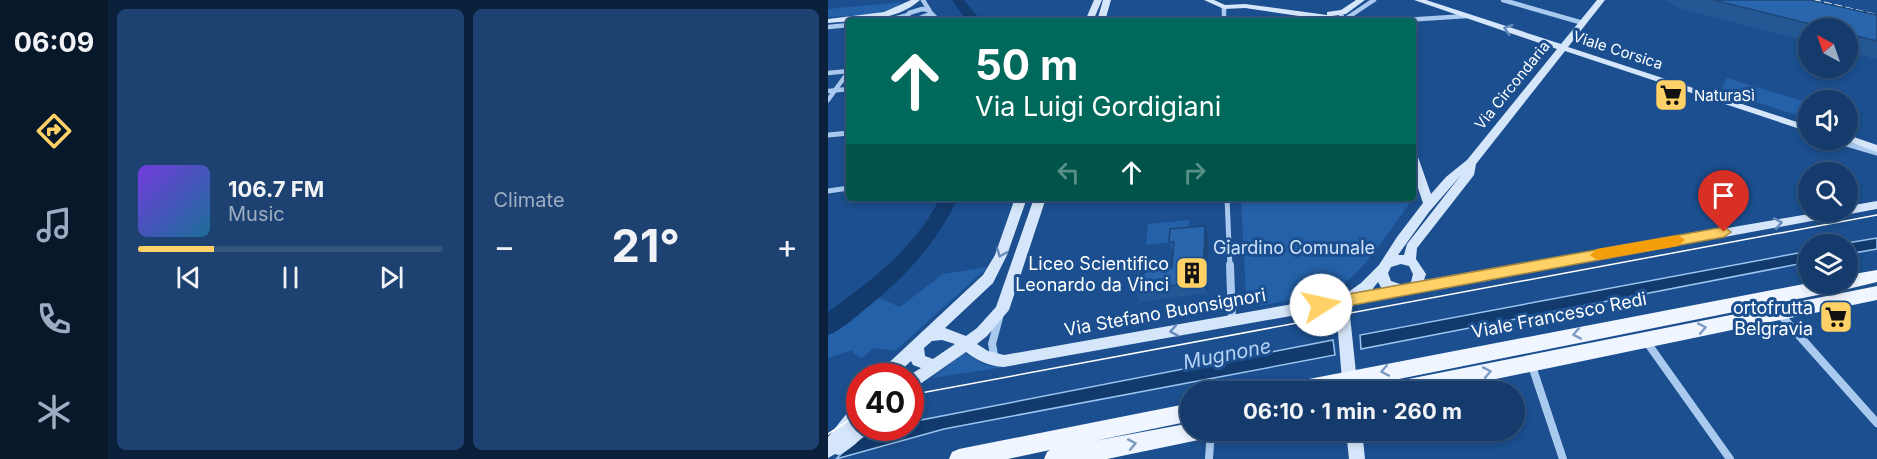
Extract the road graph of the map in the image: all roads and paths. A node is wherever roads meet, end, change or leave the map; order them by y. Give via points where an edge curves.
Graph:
1 (923, 0) edge
2 (1098, 0) edge
3 (1107, 0) edge
4 (1208, 0) edge
5 (1361, 0) edge
6 (1374, 0) edge
7 (1418, 0) edge
8 (1503, 0) edge
9 (1601, 0) edge
10 (1240, 2) edge
11 (1221, 4) edge
12 (914, 5) edge
13 (930, 11) junction
14 (1467, 16) junction
15 (908, 17) junction
16 (1342, 17) edge
17 (856, 18) edge
18 (902, 18) edge
19 (904, 18) edge
20 (936, 18) edge
21 (1090, 18) edge
22 (1102, 18) edge
23 (846, 19) edge
24 (828, 20) edge
25 (1416, 20) edge
26 (1583, 23) junction
27 (846, 25) edge
28 (828, 27) edge
29 (1563, 48) junction
30 (846, 71) edge
31 (828, 73) edge
32 (846, 75) edge
33 (846, 89) edge
34 (835, 90) junction
35 (828, 91) edge
36 (828, 100) edge
37 (1798, 125) edge
38 (846, 133) edge
39 (828, 135) edge
40 (1858, 142) edge
41 (1858, 146) edge
42 (1877, 151) edge
43 (1471, 163) junction
44 (1416, 166) edge
45 (846, 188) edge
46 (828, 191) edge
47 (1021, 201) edge
48 (1039, 201) edge
49 (1227, 201) edge
50 (1429, 205) junction
51 (1877, 205) edge
52 (1858, 208) edge
53 (1798, 220) edge
54 (1410, 261) junction
55 (1383, 267) junction
56 (1877, 276) edge
57 (1858, 280) edge
58 (1408, 289) junction
59 (1798, 292) edge
60 (1877, 293) edge
61 (1342, 301) junction
62 (1002, 310) junction
63 (1779, 313) junction
64 (1232, 320) junction
65 (1634, 323) junction
66 (929, 335) junction
67 (1645, 339) junction
68 (967, 343) junction
69 (917, 345) junction
70 (995, 361) junction
71 (898, 363) edge
72 (1531, 363) junction
73 (934, 366) junction
74 (924, 374) edge
75 (1351, 381) edge
76 (1369, 381) edge
77 (1442, 381) edge
78 (1180, 414) edge
79 (1877, 423) edge
80 (846, 435) edge
81 (1180, 435) edge
82 (846, 437) edge
83 (1209, 441) edge
84 (1355, 441) edge
85 (828, 450) edge
86 (828, 456) edge
87 (959, 459) edge
88 (1056, 459) edge
89 (1209, 459) edge
90 (1357, 459) edge
91 (1563, 459) edge
92 (1730, 459) edge

1 - 13 street
2 - 21 street
3 - 22 street
4 - 11 street
5 - 16 street
6 - 16 street
7 - 14 street, Viale Corsica
8 - 26 street
9 - 26 street, Via Circondaria
10 - 11 street
10 - 16 street
12 - 13 street
12 - 15 street
12 - 17 street
13 - 15 street via 921,18
13 - 20 street
14 - 25 street
29 -> 14 street, Viale Corsica
15 - 18 street
15 - 19 street
23 - 24 street
26 - 29 street, Via Circondaria
27 - 28 street
29 - 37 street, Viale Corsica
29 - 43 street, Via Circondaria
30 - 31 street
32 - 34 street
33 - 34 street
34 - 35 street
34 - 36 street
38 - 39 street
40 - 42 street
41 - 42 street
43 - 50 street, Via Circondaria via 1461,167
43 - 54 street, Via Circondaria via 1470,172 1411,247
44 - 50 street
45 - 46 street
47 -> 66 street via 994,271
48 - 62 street
49 - 64 street
50 - 55 street, Via Circondaria
51 - 52 street
58 -> 53 street, Via Stefano Buonsignori
54 - 55 street via 1395,259
54 - 58 street via 1420,273 1418,283
55 - 58 street via 1381,278 1386,285
55 - 61 street, Via Stefano Buonsignori via 1362,290
56 - 57 main road
58 - 61 street, Via Stefano Buonsignori
59 - 65 main road, Viale Francesco Redi
60 - 63 main road
61 - 64 street, Via Stefano Buonsignori
61 - 75 street
62 - 68 street
62 - 70 street via 993,340
67 -> 63 main road
63 - 79 street
64 -> 70 street, Via Stefano Buonsignori
65 - 67 street
65 -> 76 main road, Viale Francesco Redi
66 - 68 street via 951,334
66 - 69 street
67 - 72 main road
67 - 92 street
68 - 70 street
68 - 73 street
69 - 71 street
69 - 73 street via 918,360
77 -> 72 main road
72 - 91 street
73 - 74 street
78 - 87 main road
80 - 85 street
88 -> 81 main road
82 - 86 street
83 - 89 street
84 - 90 street

